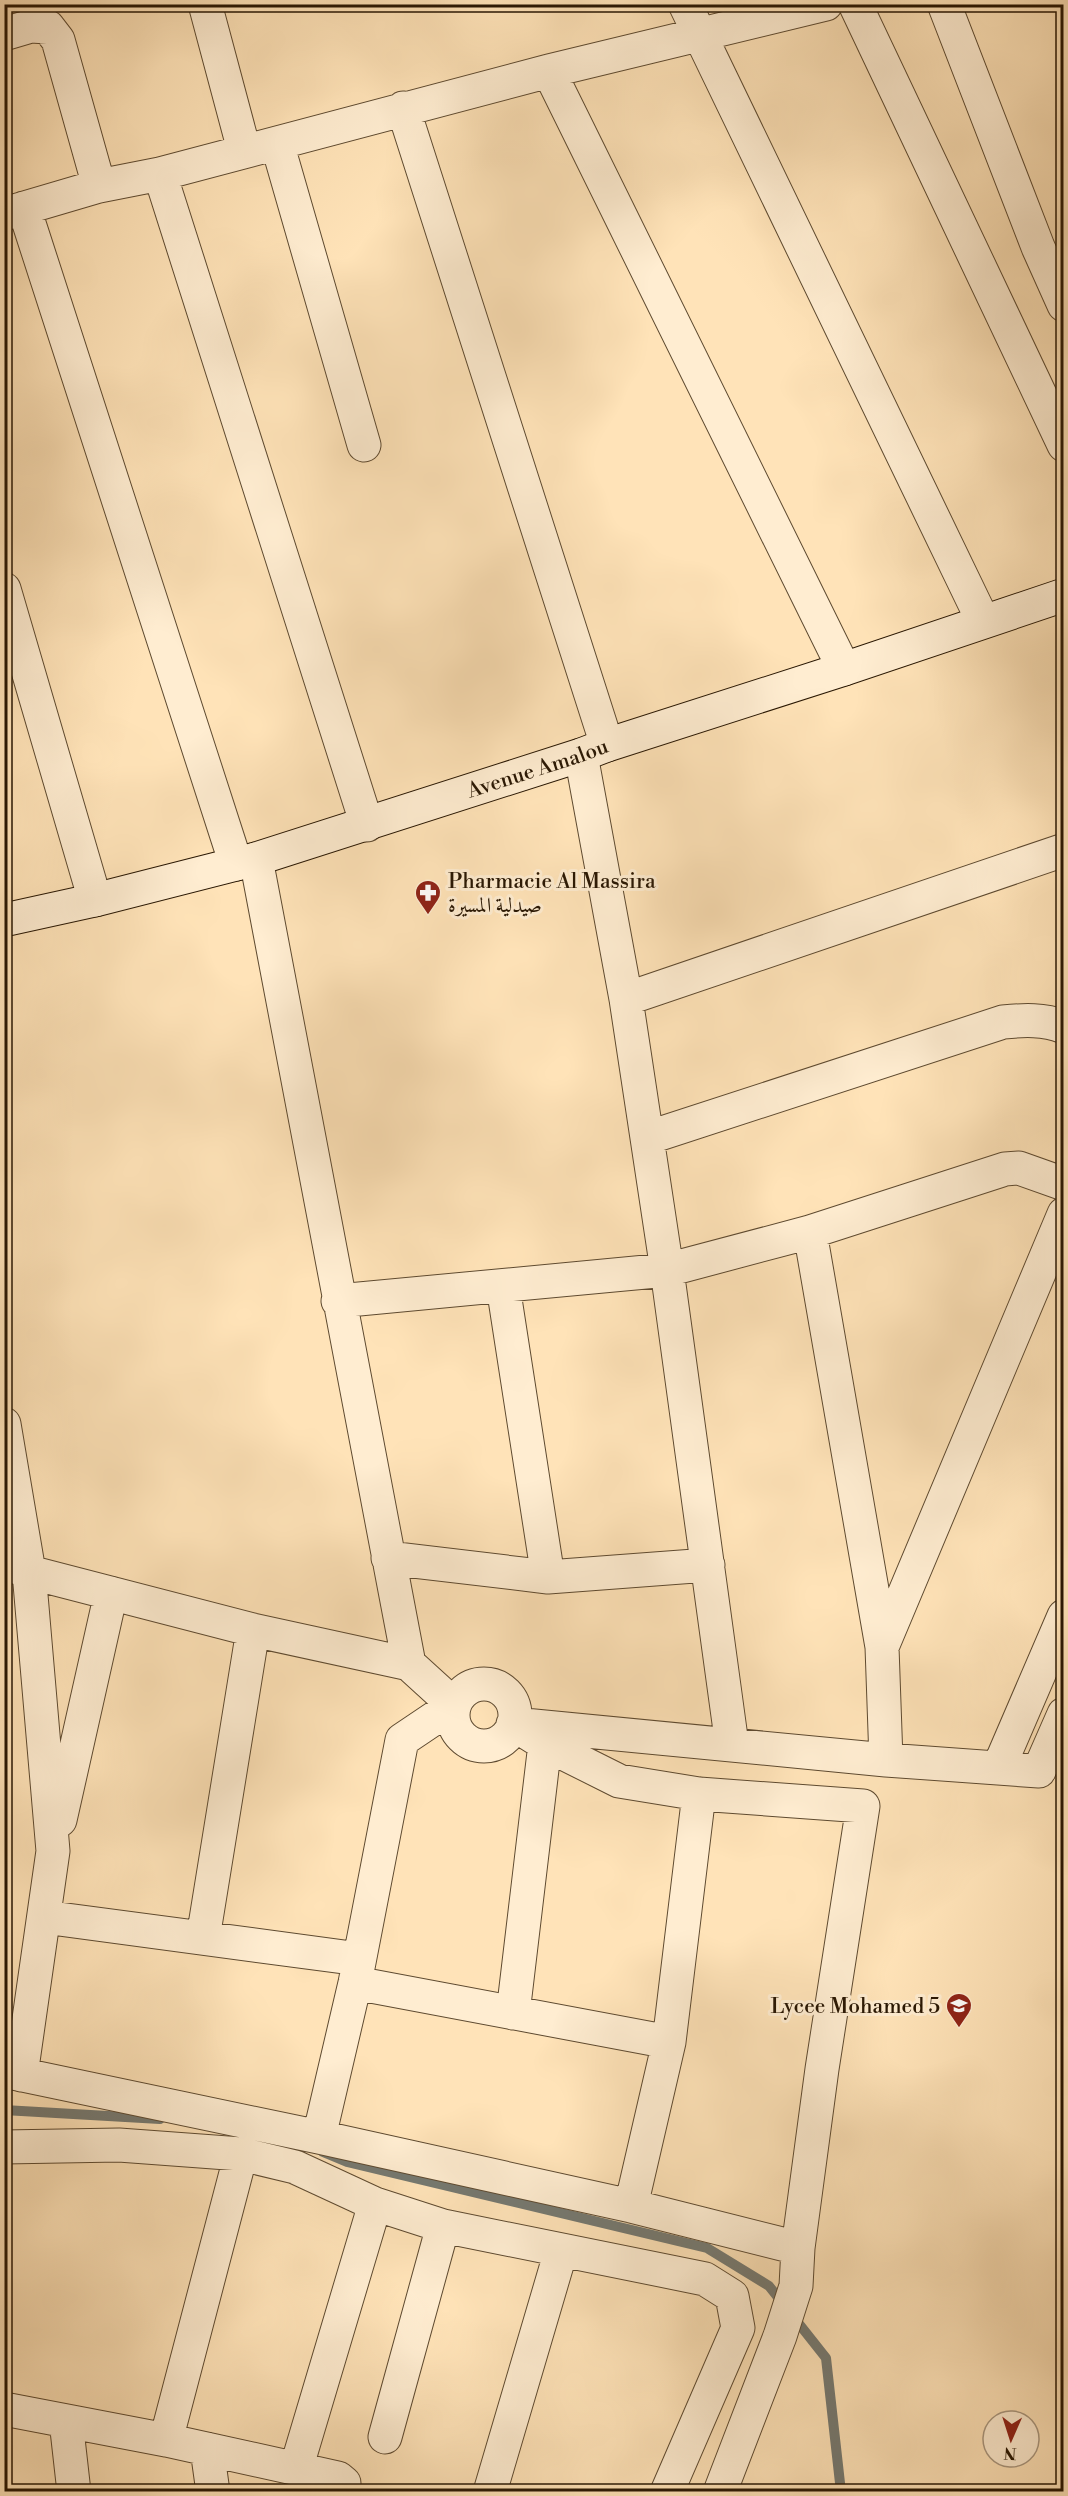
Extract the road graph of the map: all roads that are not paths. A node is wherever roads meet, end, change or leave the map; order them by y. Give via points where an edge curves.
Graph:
1 (205, 4) edge
2 (685, 4) edge
3 (826, 4) edge
4 (855, 4) edge
5 (944, 4) edge
6 (4, 34) edge
7 (699, 34) junction
8 (549, 71) junction
9 (404, 108) junction
10 (277, 143) junction
11 (244, 150) junction
12 (160, 174) junction
13 (99, 186) junction
14 (14, 211) edge
15 (1051, 243) edge
16 (1064, 305) edge
17 (364, 445) dead end
18 (1064, 445) edge
19 (4, 589) edge
20 (1064, 595) edge
21 (983, 621) junction
22 (844, 669) junction
23 (594, 750) junction
24 (367, 825) junction
25 (1064, 850) edge
26 (246, 861) junction
27 (95, 900) junction
28 (4, 920) edge
29 (626, 999) junction
30 (1064, 1027) edge
31 (647, 1138) junction
32 (1064, 1184) edge
33 (1064, 1214) edge
34 (810, 1232) junction
35 (668, 1270) junction
36 (503, 1287) junction
37 (338, 1301) junction
38 (4, 1424) edge
39 (388, 1558) junction
40 (708, 1565) junction
41 (17, 1568) edge
42 (548, 1577) junction
43 (111, 1593) junction
44 (253, 1630) junction
45 (1061, 1630) edge
46 (882, 1647) junction
47 (409, 1664) junction
48 (454, 1705) junction
49 (1064, 1714) edge
50 (513, 1724) junction
51 (545, 1744) junction
52 (732, 1745) junction
53 (886, 1760) junction
54 (999, 1767) junction
55 (699, 1794) junction
56 (53, 1851) junction
57 (44, 1917) junction
58 (203, 1938) junction
59 (357, 1971) junction
60 (513, 2013) junction
61 (669, 2042) junction
62 (13, 2073) edge
63 (320, 2137) junction
64 (4, 2147) edge
65 (241, 2154) junction
66 (375, 2204) junction
67 (631, 2206) junction
68 (443, 2226) junction
69 (798, 2248) junction
70 (561, 2251) junction
71 (4, 2409) edge
72 (66, 2421) junction
73 (385, 2437) dead end
74 (166, 2440) junction
75 (207, 2449) junction
76 (296, 2469) junction
77 (74, 2492) edge
78 (213, 2492) edge
79 (344, 2492) edge
80 (490, 2492) edge
81 (667, 2492) edge
82 (720, 2492) edge

1 - 11 street
2 - 7 street
3 - 7 street
4 - 18 street
5 - 15 street
6 - 13 street via 31,26 48,27 58,40
7 - 8 street
7 - 21 street
8 - 9 street
8 - 22 street
9 - 10 street
9 - 23 street
10 - 11 street
10 - 17 street
11 - 12 street
12 - 13 street
12 - 24 street
13 - 14 street
14 - 26 street
15 - 16 street
19 - 27 street
20 - 21 street, Avenue Amalou
21 - 22 street, Avenue Amalou
22 - 23 street, Avenue Amalou
23 - 24 street, Avenue Amalou
23 - 29 street
24 - 26 street, Avenue Amalou
25 - 29 street
26 - 27 street, Avenue Amalou
26 - 37 street
27 - 28 street, Avenue Amalou
29 - 31 street
30 - 31 street via 1029,1020 1003,1022
31 - 35 street
32 - 34 street via 1019,1168 1005,1169
33 - 46 street
34 - 35 street
34 - 46 street
35 - 36 street
35 - 40 street
36 - 37 street
36 - 42 street
37 - 39 street
38 - 41 street
39 - 42 street
39 - 47 street
40 - 42 street
40 - 52 street
41 - 43 street
41 - 56 street
43 - 44 street
43 - 56 street
44 - 47 street
44 - 58 street
45 - 54 street
46 - 53 street
47 - 48 street
48 - 50 street via 456,1728 474,1744 497,1742
48 - 50 street via 470,1687 494,1685 512,1701
48 - 59 street via 402,1740
49 - 54 street via 1039,1771
50 - 51 street
50 - 52 street
51 - 55 street via 619,1781
51 - 60 street
52 - 53 street
53 - 54 street
55 - 61 street
55 - 69 street via 862,1806
56 - 57 street
57 - 58 street
57 - 62 street
58 - 59 street
59 - 60 street
59 - 63 street
60 - 61 street
61 - 67 street
62 - 63 street
63 - 67 street
64 - 65 street via 119,2145
65 - 66 street via 295,2167
65 - 74 street
66 - 68 street
66 - 76 street
67 - 69 street
68 - 70 street
68 - 73 street
69 - 82 street via 796,2286
70 - 80 street
70 - 81 street via 705,2279 732,2296 738,2328
71 - 72 street
72 - 74 street
72 - 77 street
74 - 75 street
75 - 76 street
75 - 78 street
76 - 79 street via 338,2478 344,2483

